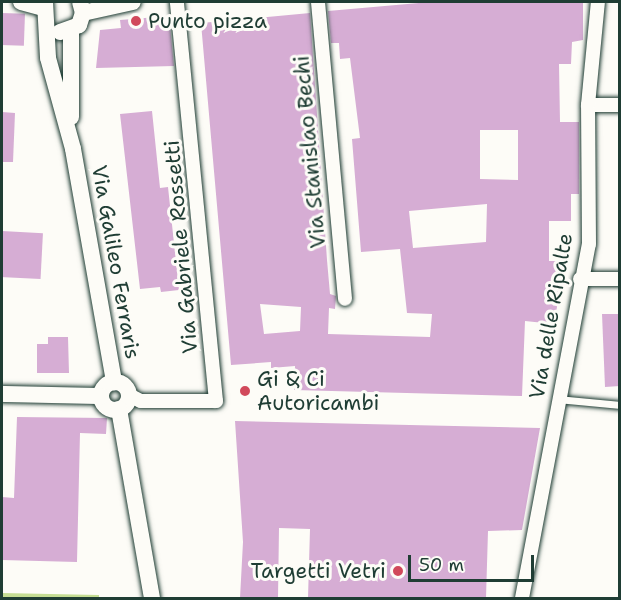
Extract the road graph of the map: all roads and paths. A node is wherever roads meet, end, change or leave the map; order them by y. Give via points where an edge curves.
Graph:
1 (21, 2) edge
2 (133, 2) edge
3 (177, 2) edge
4 (318, 2) edge
5 (598, 2) edge
6 (82, 7) edge
7 (44, 10) edge
8 (71, 31) junction
9 (588, 105) junction
10 (620, 105) edge
11 (73, 149) junction
12 (580, 279) junction
13 (620, 279) edge
14 (345, 298) dead end
15 (114, 382) junction
16 (2, 394) edge
17 (101, 396) junction
18 (558, 399) junction
19 (124, 402) junction
20 (620, 405) edge
21 (152, 598) edge
22 (522, 598) edge

1 - 7 street
2 - 6 street
3 - 19 street, Via Gabriele Rossetti via 216,401
4 - 14 street, Via Stanislao Bechi
5 - 9 street, Via delle Ripalte
6 - 8 street
7 - 8 street via 54,31
7 - 11 street, Via Galileo Ferraris via 48,58
8 - 11 street, Via Galileo Ferraris
9 - 10 street
9 - 12 street, Via delle Ripalte via 589,244
11 - 15 street, Via Galileo Ferraris
12 - 13 street
12 - 18 street, Via delle Ripalte
15 - 17 street, Via Galileo Ferraris via 105,386
15 - 19 street, Via Galileo Ferraris via 125,386
16 - 17 street
17 - 19 street via 108,408
18 - 20 lane
18 - 22 street, Via delle Ripalte
19 - 21 street

